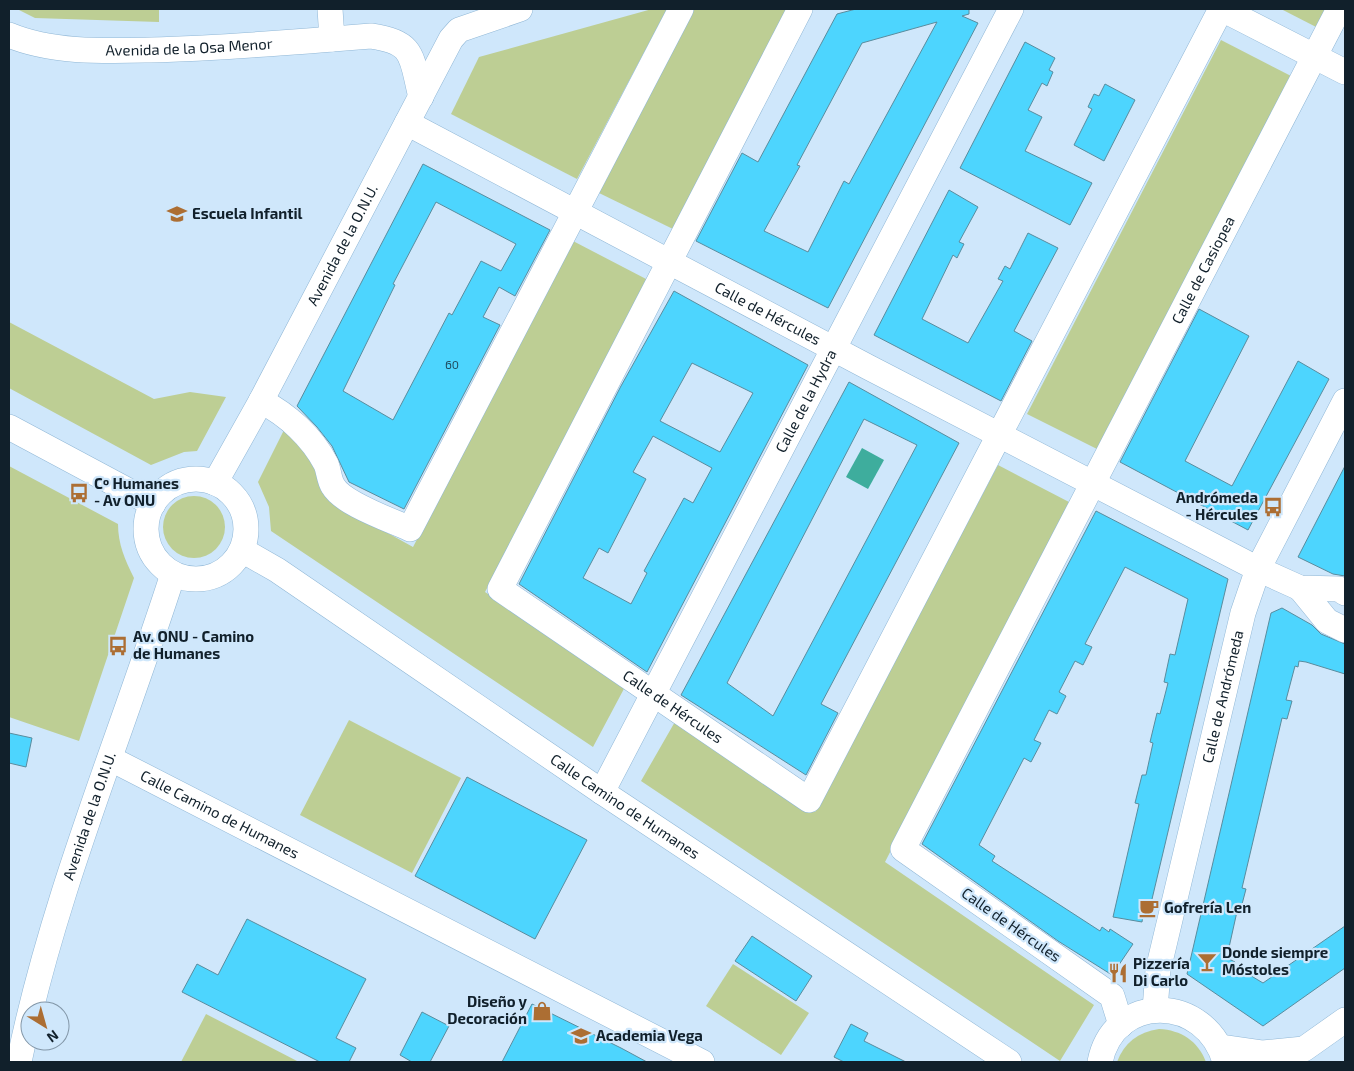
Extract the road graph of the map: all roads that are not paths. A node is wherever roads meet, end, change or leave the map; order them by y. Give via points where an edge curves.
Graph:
1 (330, 9) edge
2 (520, 9) edge
3 (681, 9) edge
4 (800, 9) edge
5 (1011, 9) edge
6 (1221, 9) edge
7 (1339, 9) edge
8 (9, 35) edge
9 (332, 39) junction
10 (1314, 56) junction
11 (1345, 72) edge
12 (421, 97) junction
13 (407, 123) junction
14 (576, 212) junction
15 (669, 263) junction
16 (835, 349) junction
17 (261, 401) junction
18 (1345, 402) edge
19 (9, 427) edge
20 (998, 435) junction
21 (214, 483) junction
22 (1092, 484) junction
23 (153, 504) junction
24 (242, 550) junction
25 (1258, 568) junction
26 (173, 574) junction
27 (1300, 588) junction
28 (1345, 593) edge
29 (1345, 630) edge
30 (654, 694) junction
31 (111, 759) junction
32 (602, 792) junction
33 (1155, 1010) junction
34 (1345, 1020) edge
35 (1121, 1025) junction
36 (1223, 1055) edge
37 (1302, 1056) edge
38 (19, 1062) edge
39 (700, 1062) edge
40 (1009, 1062) edge
41 (1100, 1062) edge

1 - 9 street
2 - 12 street, Avenida de la O.N.U. via 459,30
3 - 14 street
4 - 15 street, Calle de Hércules
5 - 16 street, Calle de la Hydra
6 - 10 street
6 - 20 street
7 - 10 street, Calle de Casiopea
8 - 9 street, Avenida de la Osa Menor via 27,43 75,49 124,50 222,48
9 - 12 street, Avenida de la Osa Menor via 371,36 401,42 408,50
10 - 11 street
10 - 22 street, Calle de Casiopea
12 - 13 street, Avenida de la O.N.U.
13 - 14 street, Calle de Hércules
13 - 17 street, Avenida de la O.N.U.
14 - 15 street, Calle de Hércules
14 - 17 street via 410,529 348,500 333,487 326,465 307,437 280,411
15 - 16 street, Calle de Hércules
15 - 30 street, Calle de Hércules via 500,589
16 - 20 street, Calle de Hércules
16 - 30 street, Calle de la Hydra
17 - 21 street, Avenida de la O.N.U.
18 - 25 street, Calle de Andrómeda
19 - 23 street
20 - 22 street, Calle de Hércules
20 - 30 street, Calle de Hércules via 809,800
21 - 23 street via 197,479 180,482 164,491
21 - 24 street via 228,491 245,518
22 - 25 street, Calle de Hércules
22 - 35 street, Calle de Hércules via 903,849 1112,996
23 - 26 street via 147,519 149,544 160,565
24 - 26 street via 235,561 213,576 186,578
24 - 32 street, Calle Camino de Humanes via 277,570
25 - 27 street, Calle de Hércules
25 - 33 street, Calle de Andrómeda via 1243,613 1166,933 1158,970
26 - 31 street, Avenida de la O.N.U.
27 - 28 street, Calle de Hércules
27 - 29 street, Calle de Hércules via 1327,621
30 - 32 street, Calle de la Hydra
31 - 38 street, Avenida de la O.N.U. via 61,901 32,996
31 - 39 street, Calle Camino de Humanes
32 - 40 street, Calle Camino de Humanes
33 - 35 street via 1136,1015
33 - 36 street via 1175,1011 1194,1018 1210,1030
34 - 37 street
35 - 41 street via 1110,1037
36 - 37 street

